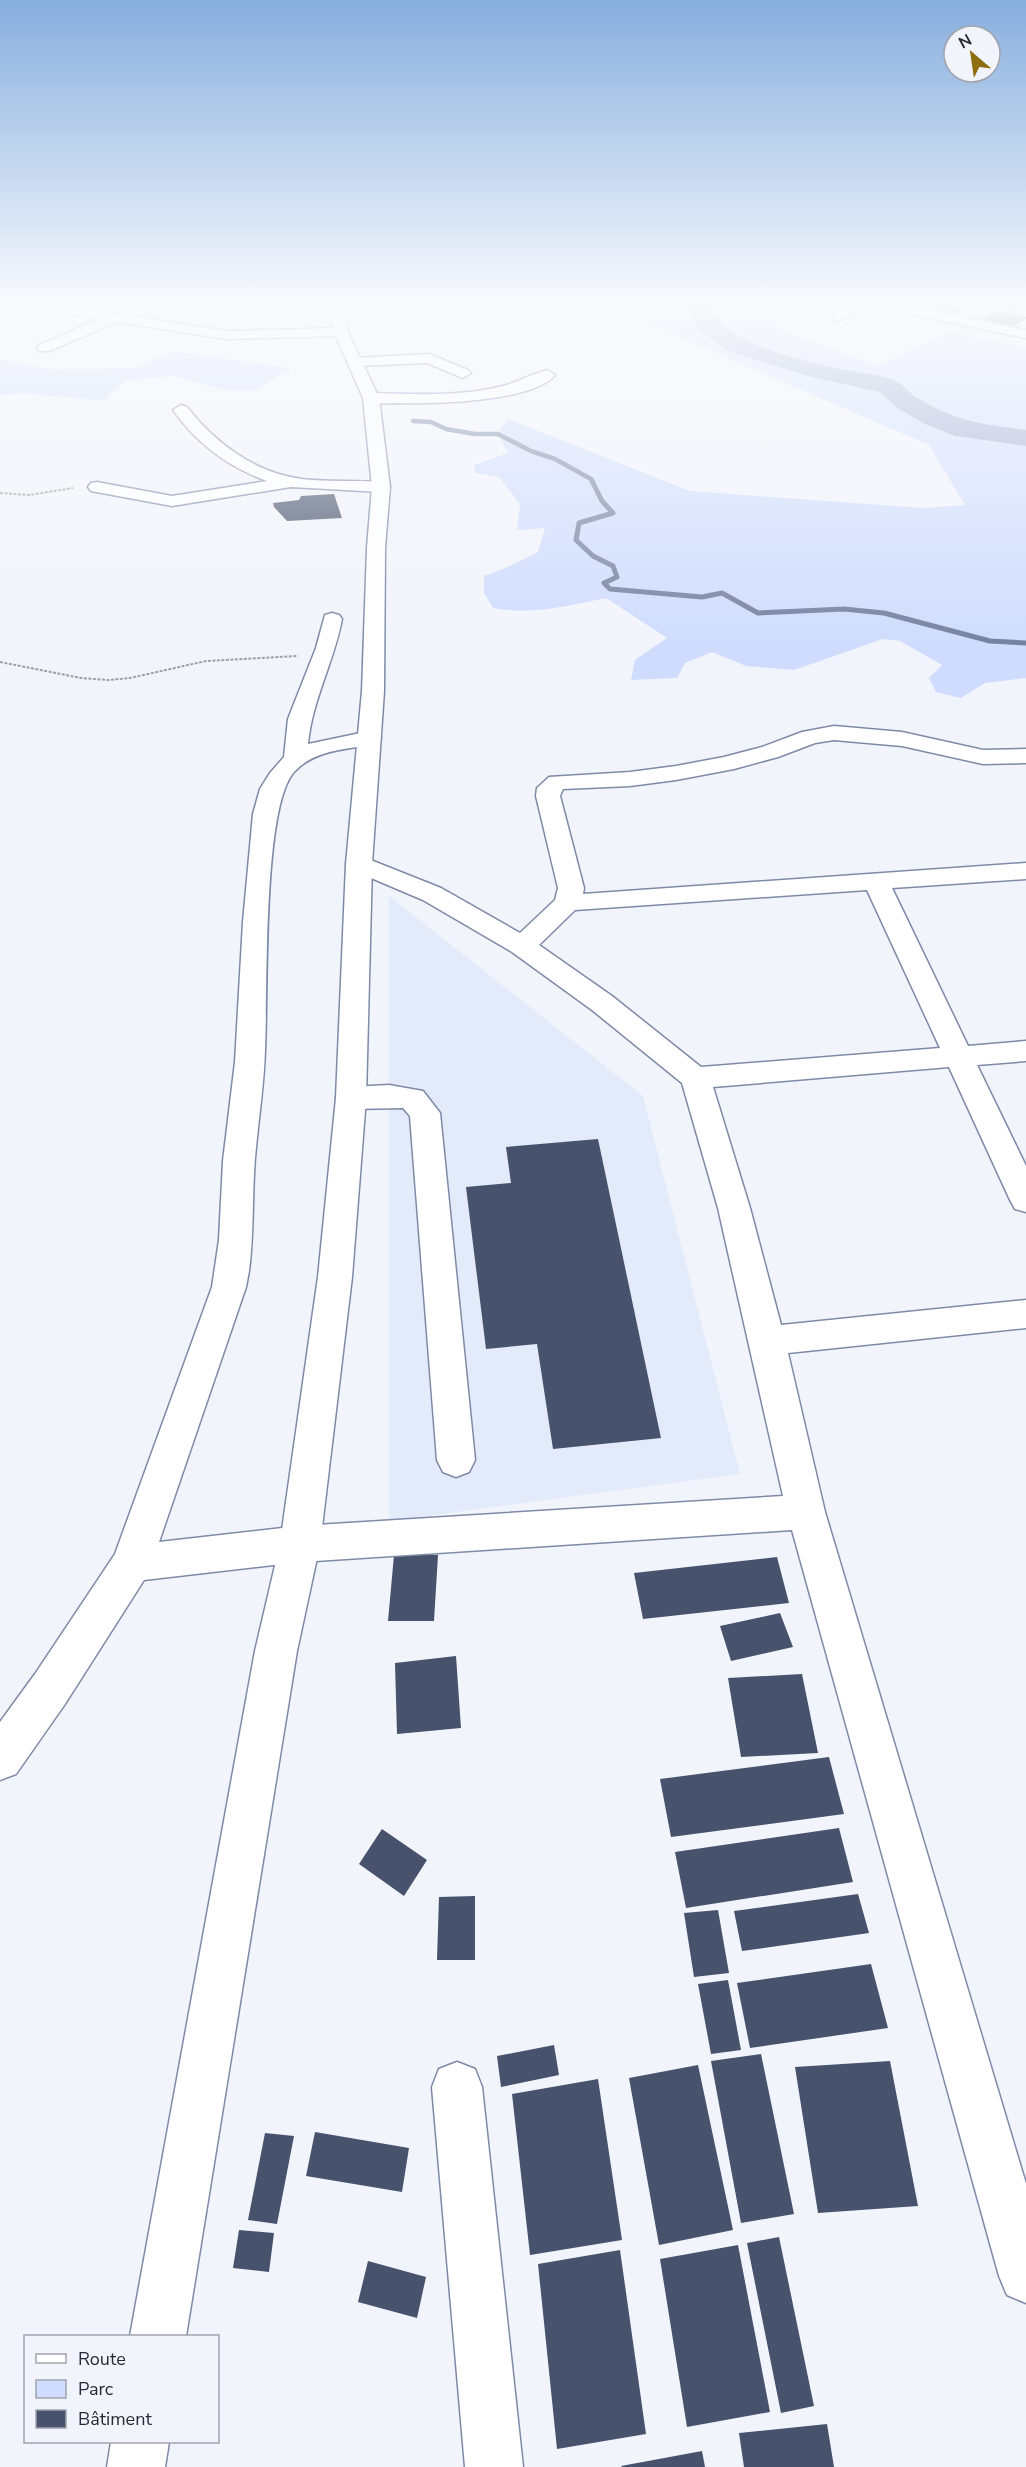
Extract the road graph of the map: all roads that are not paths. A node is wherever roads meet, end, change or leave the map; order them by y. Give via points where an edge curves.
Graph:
1 (186, 416) edge
2 (373, 416) edge
3 (291, 482) junction
4 (97, 487) road end
5 (381, 487) junction
6 (332, 619) dead end
7 (369, 738) junction
8 (1026, 756) edge
9 (295, 757) junction
10 (359, 864) junction
11 (1026, 871) edge
12 (876, 882) junction
13 (568, 903) junction
14 (522, 946) junction
15 (1026, 1051) edge
16 (958, 1056) junction
17 (695, 1078) junction
18 (351, 1098) junction
19 (1026, 1200) edge
20 (1026, 1314) edge
21 (767, 1341) junction
22 (456, 1460) dead end
23 (806, 1512) junction
24 (300, 1544) junction
25 (132, 1563) junction
26 (0, 1758) edge
27 (457, 2087) dead end
28 (1026, 2276) edge
29 (158, 2335) edge
30 (140, 2443) edge
31 (136, 2467) edge
32 (494, 2467) edge

1 - 3 street via 228,456
2 - 5 street
3 - 4 street via 172,501
3 - 5 street
5 - 7 street
6 - 9 street via 299,719
7 - 9 street via 313,748
7 - 10 street
8 - 13 street via 982,756 902,739 834,733 676,774 557,782 549,788 548,796 571,888
9 - 25 street via 271,790 266,816 256,919 251,1050 239,1159 236,1256 229,1287
10 - 14 street via 432,894
10 - 18 street
11 - 12 street
12 - 13 street
12 - 16 street
13 - 14 street
14 - 17 street via 602,1003
15 - 16 street
16 - 17 street
16 - 19 street
17 - 21 street via 734,1208
18 - 22 street via 412,1098 425,1113
18 - 24 street via 335,1277
20 - 21 street
21 - 23 street
23 - 24 street
23 - 28 street
24 - 25 street
24 - 29 street via 276,1651
25 - 26 street
27 - 32 street
30 - 31 street

